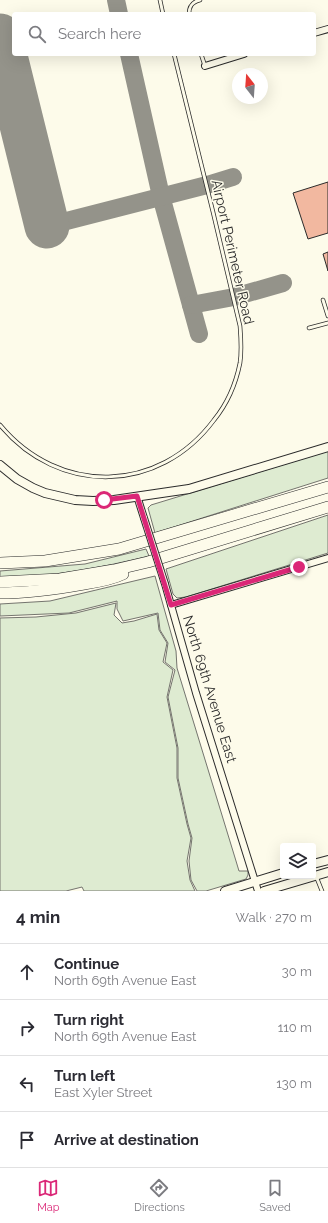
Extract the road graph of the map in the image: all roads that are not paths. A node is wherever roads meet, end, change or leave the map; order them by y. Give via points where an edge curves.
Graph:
1 (160, 0) edge
2 (200, 0) edge
3 (163, 12) edge
4 (189, 12) edge
5 (328, 29) edge
6 (316, 32) edge
7 (175, 56) edge
8 (202, 56) edge
9 (238, 56) edge
10 (205, 66) joint
11 (323, 300) dead end
12 (328, 316) edge
13 (328, 323) edge
14 (309, 328) dead end
15 (0, 425) edge
16 (328, 447) edge
17 (0, 465) edge
18 (328, 487) edge
19 (137, 496) junction
20 (328, 507) edge
21 (328, 558) edge
22 (0, 559) edge
23 (22, 562) junction
24 (148, 562) junction
25 (0, 563) edge
26 (0, 582) edge
27 (0, 593) edge
28 (171, 605) junction
29 (328, 860) edge
30 (316, 863) edge
31 (328, 872) edge
32 (280, 874) edge
33 (316, 875) joint
34 (303, 879) edge
35 (255, 882) junction
36 (225, 891) edge
37 (258, 891) edge
38 (264, 891) edge
39 (322, 891) edge

1 - 3 lane
2 - 4 lane via 190,6
5 - 6 street
7 - 15 lane, Airport Perimeter Road via 240,326 240,364 228,399 204,434 173,459 144,472 114,478 68,472 51,465 22,447
8 - 10 lane
9 - 10 street
11 - 12 lane
13 - 14 lane
16 - 19 street via 189,489
17 - 19 street via 33,488 57,496 93,501
18 - 23 highway via 120,549 45,561
19 - 28 street, North 69th Avenue East, bridge
20 - 24 highway
21 - 28 street
22 - 23 highway
23 - 25 highway
24 - 26 highway via 60,579
24 - 27 highway via 117,577 94,582 44,590
28 - 35 street, North 69th Avenue East
29 - 30 street
31 - 33 street
32 - 35 street
33 - 39 lane
34 - 38 street
35 - 36 street
35 - 37 street, North 69th Avenue East

